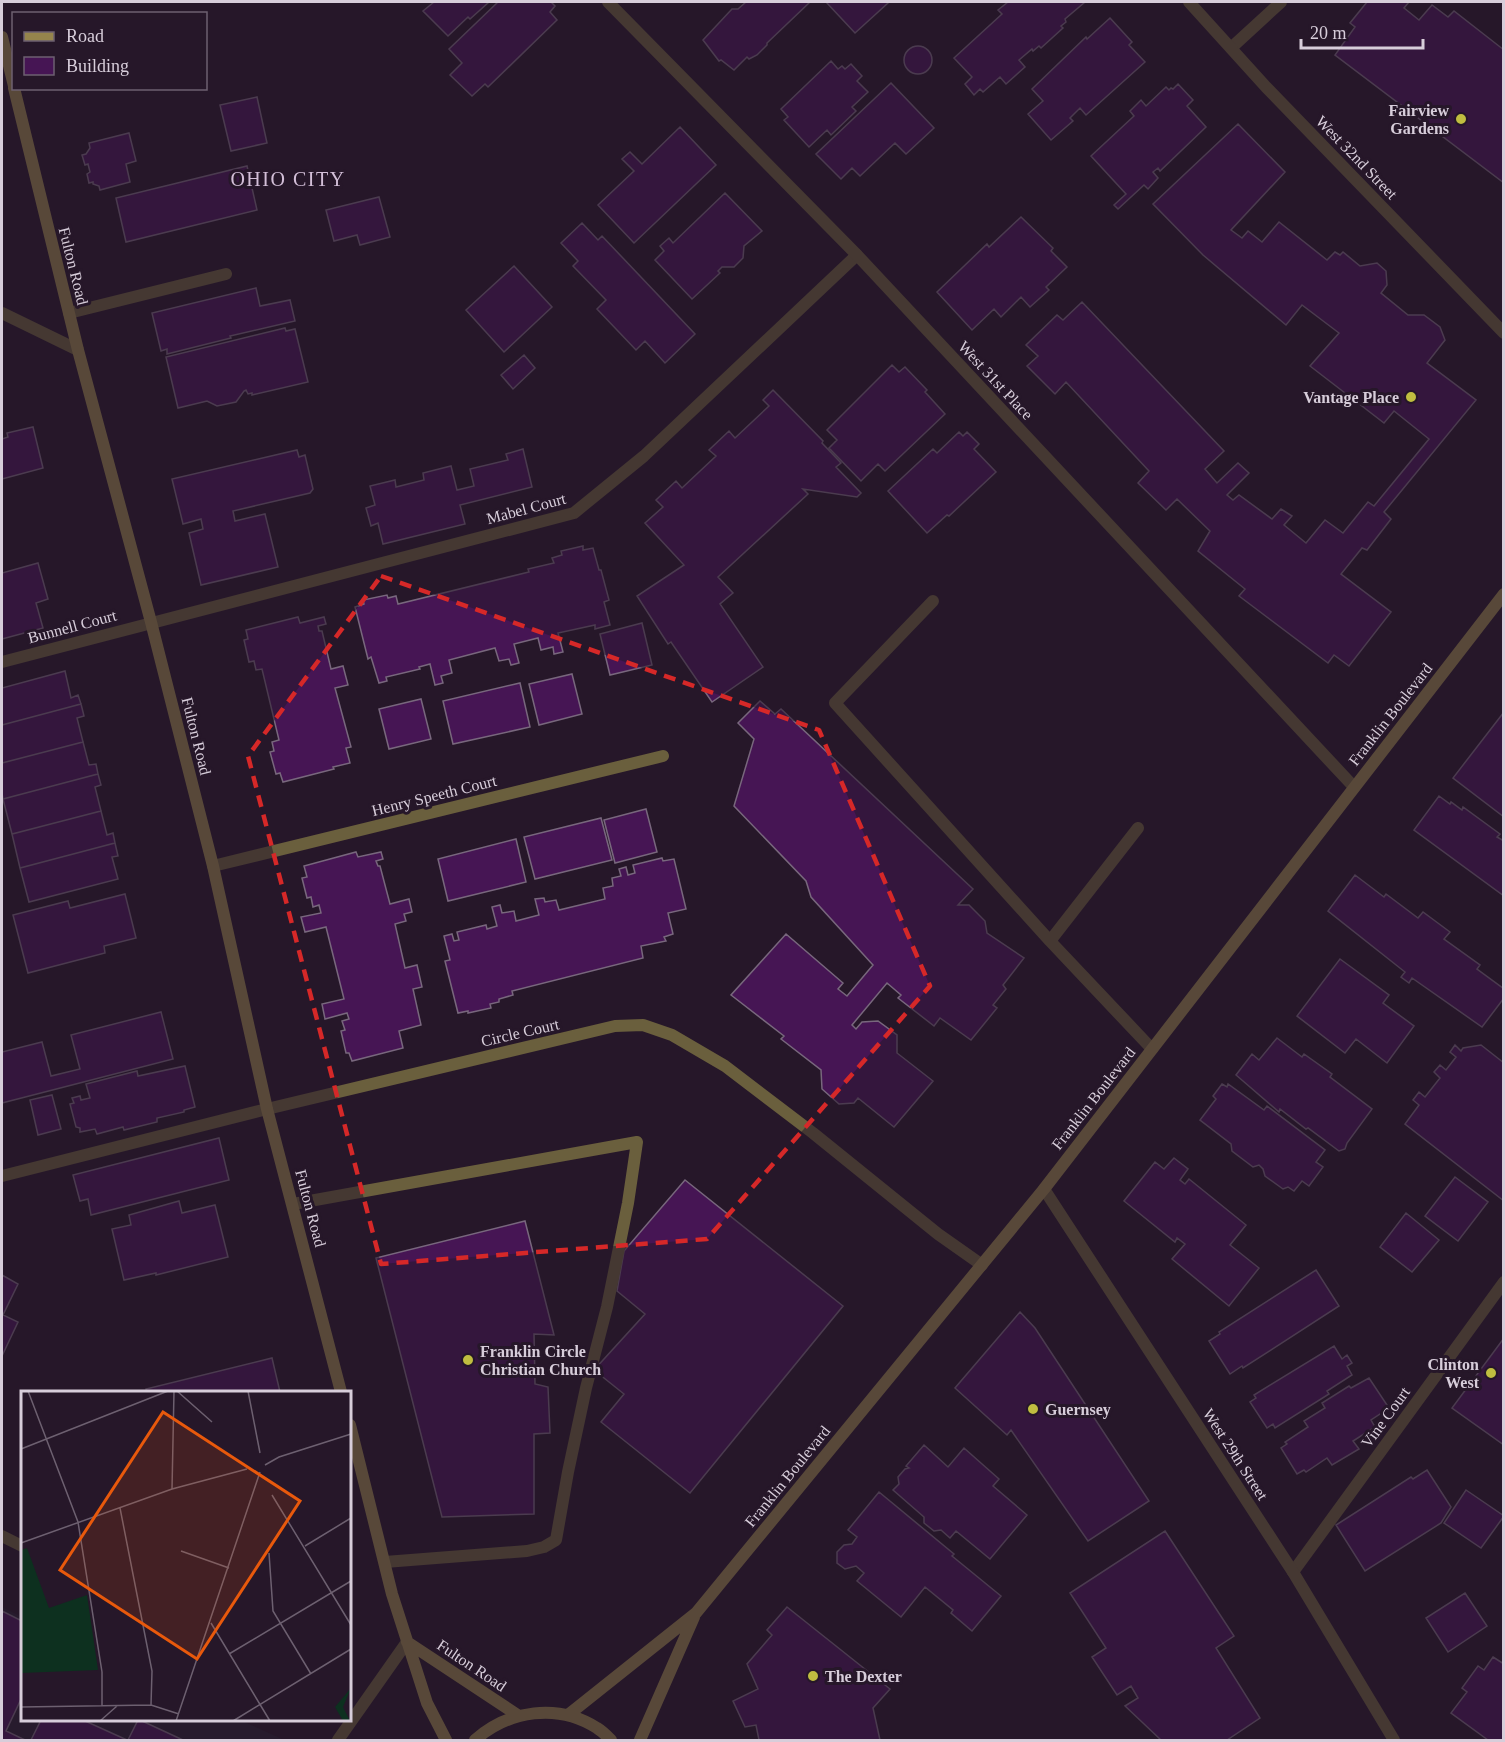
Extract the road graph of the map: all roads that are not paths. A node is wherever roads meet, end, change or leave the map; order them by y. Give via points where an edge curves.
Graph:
1 (608, 2) edge
2 (1189, 2) edge
3 (1281, 2) edge
4 (2, 37) edge
5 (1231, 48) junction
6 (12, 79) edge
7 (15, 90) edge
8 (857, 255) junction
9 (226, 274) dead end
10 (69, 312) junction
11 (2, 313) edge
12 (1503, 333) edge
13 (78, 350) junction
14 (1503, 594) edge
15 (933, 601) dead end
16 (151, 622) junction
17 (2, 662) edge
18 (663, 756) dead end
19 (1354, 787) junction
20 (1138, 828) dead end
21 (213, 866) junction
22 (1050, 941) junction
23 (1152, 1049) junction
24 (267, 1109) junction
25 (2, 1176) edge
26 (1044, 1189) junction
27 (293, 1204) junction
28 (982, 1265) junction
29 (1503, 1282) edge
30 (341, 1391) edge
31 (351, 1429) edge
32 (2, 1536) edge
33 (21, 1546) edge
34 (385, 1562) junction
35 (1293, 1572) junction
36 (696, 1614) junction
37 (407, 1642) junction
38 (568, 1715) junction
39 (519, 1716) junction
40 (338, 1740) edge
41 (446, 1740) edge
42 (476, 1740) edge
43 (611, 1740) edge
44 (640, 1740) edge
45 (1394, 1740) edge

1 - 8 street, West 31st Place
2 - 5 street, West 32nd Street
3 - 5 street
4 - 6 street, Fulton Road
5 - 12 street, West 32nd Street
7 - 10 street, Fulton Road
8 - 16 street, Mabel Court via 644,456 574,513
8 - 19 street, West 31st Place
9 - 10 street
10 - 13 street, Fulton Road
11 - 13 street
13 - 16 street, Fulton Road
14 - 19 street, Franklin Boulevard
15 - 22 street via 835,703
16 - 17 street, Bunnell Court
16 - 21 street, Fulton Road
18 - 21 street, Henry Speeth Court
19 - 23 street, Franklin Boulevard
20 - 22 street
21 - 24 street, Fulton Road
22 - 23 street
23 - 26 street, Franklin Boulevard
24 - 25 street, Circle Court
24 - 27 street, Fulton Road
24 - 28 street, Circle Court via 615,1026 643,1025 672,1035 725,1066
26 - 28 street, Franklin Boulevard
26 - 35 street, West 29th Street
27 - 30 street, Fulton Road
27 - 34 street via 637,1142 607,1307 586,1388 556,1540 527,1551
28 - 36 street, Franklin Boulevard
29 - 35 street, Vine Court
31 - 34 street, Fulton Road
32 - 33 street
34 - 37 street, Fulton Road
35 - 45 street, West 29th Street
36 - 38 street, Franklin Boulevard
36 - 44 street, Franklin Boulevard
37 - 39 street, Fulton Road
37 - 40 street
37 - 41 street, Fulton Road via 427,1703
38 - 39 street via 535,1712
38 - 43 street via 598,1728
39 - 42 street via 503,1721

